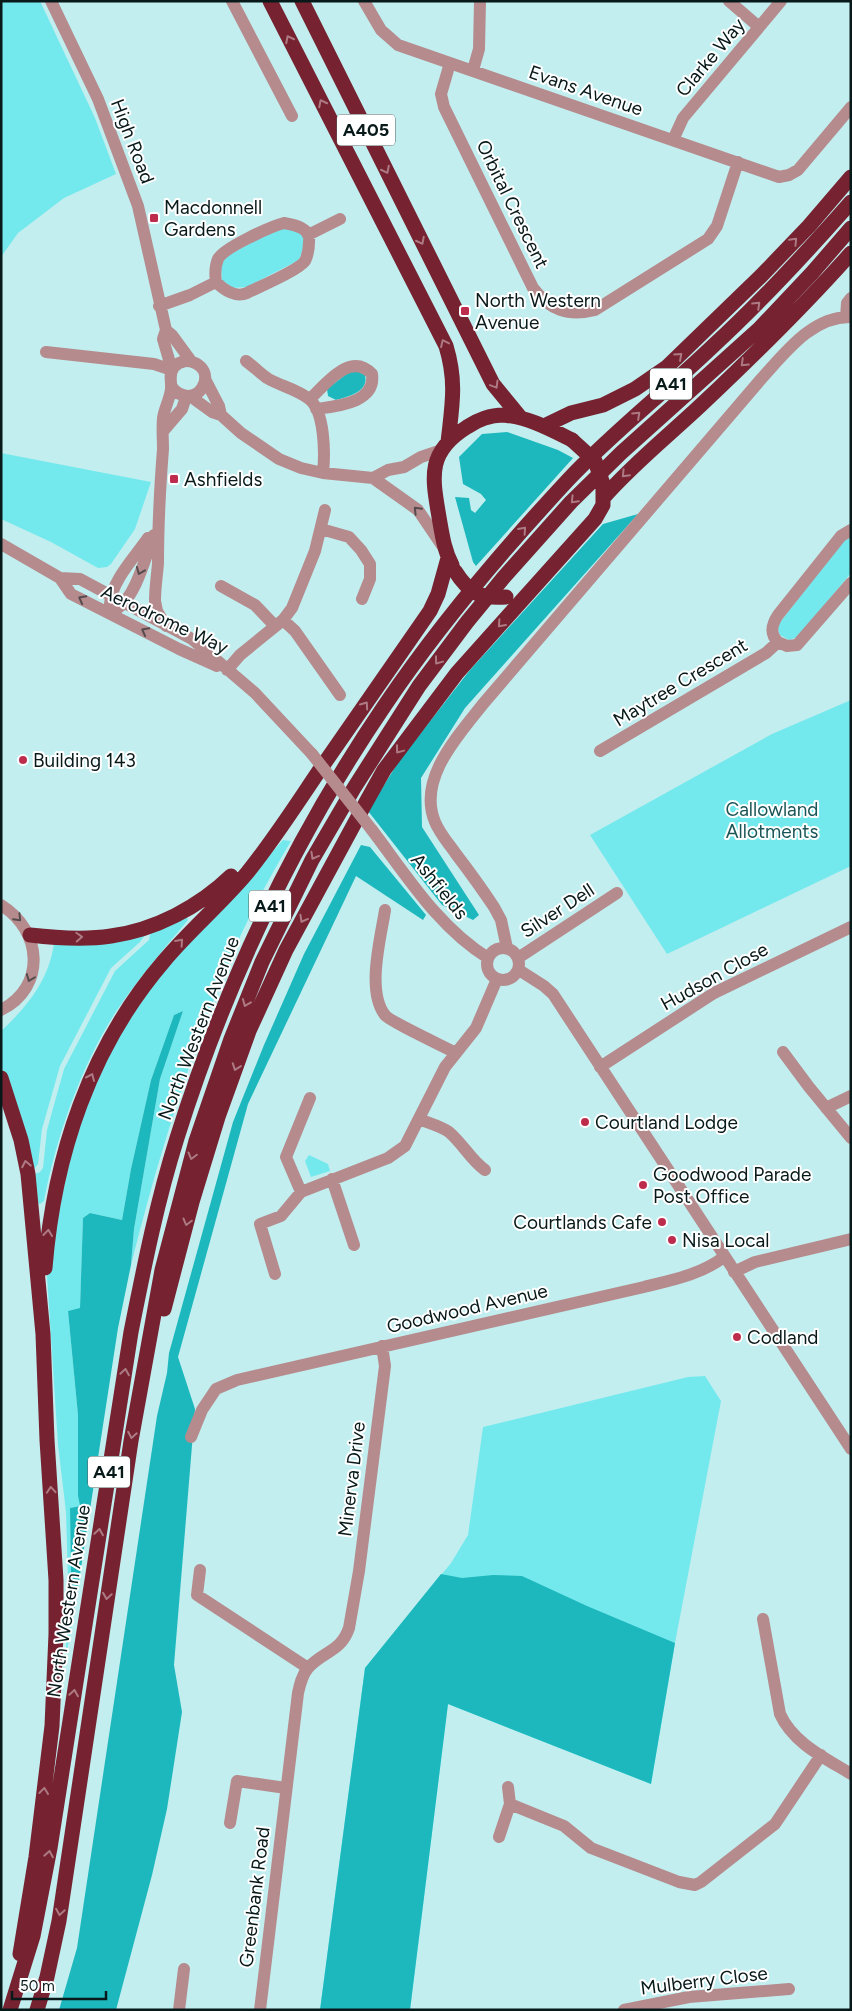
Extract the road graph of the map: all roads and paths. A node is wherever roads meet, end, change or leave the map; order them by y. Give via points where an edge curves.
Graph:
1 (51, 1) edge
2 (232, 1) edge
3 (270, 1) edge
4 (302, 1) edge
5 (364, 1) edge
6 (480, 1) edge
7 (729, 1) edge
8 (781, 1) edge
9 (759, 28) junction
10 (450, 63) junction
11 (473, 70) junction
12 (851, 107) edge
13 (292, 116) dead end
14 (673, 140) junction
15 (738, 162) junction
16 (851, 177) edge
17 (851, 202) edge
18 (340, 219) dead end
19 (851, 228) edge
20 (308, 235) junction
21 (851, 253) edge
22 (216, 282) junction
23 (851, 298) edge
24 (159, 306) junction
25 (849, 317) edge
26 (166, 330) junction
27 (46, 352) dead end
28 (192, 361) junction
29 (246, 361) dead end
30 (172, 370) junction
31 (205, 379) junction
32 (172, 386) junction
33 (188, 396) junction
34 (221, 415) junction
35 (520, 417) junction
36 (544, 426) junction
37 (164, 430) junction
38 (445, 446) junction
39 (323, 473) junction
40 (373, 478) junction
41 (603, 490) junction
42 (325, 510) dead end
43 (157, 526) junction
44 (321, 529) junction
45 (851, 530) edge
46 (1, 544) edge
47 (449, 559) junction
48 (60, 578) junction
49 (851, 583) edge
50 (221, 586) dead end
51 (534, 588) junction
52 (111, 596) junction
53 (362, 599) dead end
54 (124, 604) junction
55 (110, 613) junction
56 (279, 623) junction
57 (166, 626) junction
58 (778, 642) junction
59 (226, 670) junction
60 (340, 695) dead end
61 (600, 751) dead end
62 (277, 832) junction
63 (617, 893) dead end
64 (1, 905) edge
65 (385, 910) dead end
66 (851, 927) edge
67 (30, 935) junction
68 (507, 948) junction
69 (488, 958) junction
70 (518, 964) junction
71 (496, 979) junction
72 (1, 1010) edge
73 (456, 1052) junction
74 (783, 1052) dead end
75 (600, 1067) junction
76 (1, 1078) edge
77 (851, 1096) edge
78 (310, 1098) dead end
79 (826, 1108) junction
80 (419, 1119) junction
81 (851, 1138) edge
82 (485, 1170) dead end
83 (332, 1178) junction
84 (301, 1192) junction
85 (851, 1239) edge
86 (354, 1245) dead end
87 (724, 1257) junction
88 (734, 1272) junction
89 (275, 1274) dead end
90 (43, 1334) junction
91 (382, 1346) junction
92 (140, 1387) junction
93 (191, 1437) dead end
94 (851, 1449) edge
95 (200, 1570) dead end
96 (763, 1619) dead end
97 (308, 1668) junction
98 (820, 1755) junction
99 (851, 1774) edge
100 (508, 1787) dead end
101 (286, 1788) junction
102 (510, 1804) junction
103 (230, 1823) dead end
104 (499, 1836) dead end
105 (184, 1969) dead end
106 (789, 1988) dead end
107 (13, 2003) edge
108 (37, 2010) edge
109 (179, 2010) edge
110 (260, 2010) edge
111 (624, 2010) edge

1 - 24 street, High Road via 98,99 138,206
2 - 13 street
38 -> 3 highway, A405 via 454,392 446,346
4 -> 35 highway, A405 via 493,384
5 - 10 street, Evans Avenue via 381,30 398,45
6 - 11 street via 479,50
7 - 9 street
8 - 9 street, Clarke Way
9 - 14 street, Clarke Way via 683,118
10 - 11 street, Evans Avenue
10 - 15 street, Orbital Crescent via 441,94 444,107 533,288 543,300 561,311 580,314 596,310 708,239 717,226
11 - 14 street, Evans Avenue
12 - 15 street, Evans Avenue via 798,170 779,177
14 - 15 street, Evans Avenue
36 -> 16 highway via 571,413 603,404 634,389 666,367 761,276
107 -> 17 highway, North Western Avenue / A41 via 33,1936 50,1848 123,1380 144,1269 177,1139 220,1017 251,945 316,817 356,750 472,587 570,477 764,298
18 - 20 street
19 -> 92 highway, North Western Avenue / A41 via 760,328 620,453 538,538 467,622 420,686 354,788 312,860 262,962 231,1039 196,1141 162,1270
20 - 22 street via 302,228 284,223 228,249 218,258
20 - 22 street via 308,255 301,265 247,294 228,292
21 -> 41 highway via 700,406
22 - 24 street
23 - 25 street via 846,303
24 - 26 street, High Road
25 - 68 street via 822,324 798,338 490,697 444,758 431,795 433,817 494,907 503,926
26 - 28 street, High Road
26 - 30 street, High Road via 163,339
27 - 30 street via 154,364
28 - 30 street via 180,362
28 - 31 street via 202,368
29 - 39 street via 267,378 313,404 325,448
30 - 32 street
31 - 33 street via 201,390
31 - 34 street
32 - 33 street via 178,394
32 - 37 street via 163,418
33 - 34 street
33 - 37 street via 182,409
34 - 39 street via 279,459
35 - 36 highway
35 - 38 highway via 501,415 486,418 467,427
36 - 41 highway, bridge via 572,440 595,461
37 - 43 street
38 - 40 street via 404,467 388,470
38 - 47 highway via 435,466 433,482
39 - 40 street
47 -> 40 street via 418,510
41 - 51 highway via 602,505 596,519
42 - 44 street
43 - 52 street
43 -> 54 street via 139,576
43 - 57 street via 155,601
44 - 53 street via 349,537 370,564 370,579
44 - 56 street via 292,608
45 - 58 street, Maytree Crescent via 841,536 778,615 772,626
46 - 48 street, Aerodrome Way
47 - 51 highway, bridge via 464,585 477,594 491,598 506,597
62 -> 47 highway via 430,611
48 - 52 street, Aerodrome Way via 80,579
55 -> 48 street, Aerodrome Way via 71,594
49 - 58 street via 803,641 793,646
50 - 56 street via 255,604
51 -> 92 highway via 457,673 384,770 286,950 249,1031 218,1117
52 - 54 street, Aerodrome Way
52 - 55 street
54 - 55 street
54 - 57 street, Aerodrome Way
59 -> 55 street, Aerodrome Way
56 - 59 street
56 - 60 street via 295,631
57 - 59 street, Aerodrome Way via 192,639
58 - 61 street, Maytree Crescent via 766,653
59 - 69 street, Ashfields, bridge via 255,693 312,754 441,921 458,938
67 -> 62 highway via 111,936 147,927 208,895
90 -> 62 highway via 44,1275 53,1200 69,1135 90,1079 135,998 175,948 246,873
63 - 70 street, Silver Dell
64 -> 67 street via 18,918
65 - 73 street via 376,996 385,1016
66 - 75 street, Hudson Close via 714,993
67 -> 72 street via 34,956 31,977 20,996
68 - 69 street via 498,948
68 - 70 street via 516,953
69 - 71 street via 489,973
70 - 71 street via 512,978
70 - 75 street via 553,994
71 - 73 street via 476,1028
73 - 80 street
74 - 79 street
75 - 87 street
90 -> 76 highway via 28,1174
77 - 79 street
78 - 84 street via 286,1157
79 - 81 street
80 - 82 street via 447,1130
80 - 83 street via 405,1146 394,1154
83 - 84 street
83 - 86 street
84 - 89 street via 282,1216 260,1224
85 - 88 street via 755,1262
87 - 88 street
87 - 91 street, Goodwood Avenue via 711,1267 693,1274
88 - 94 street
107 -> 90 highway via 36,1857 55,1676 56,1580
91 - 93 street, Goodwood Avenue via 236,1380 216,1389 202,1410
91 - 97 street, Minerva Drive via 384,1366 352,1616 342,1642
92 -> 108 highway, North Western Avenue / A41 via 59,1920
95 - 97 street via 198,1595
96 - 98 street via 782,1719 798,1739
97 - 101 street, Greenbank Road via 298,1693
98 - 99 street
98 - 102 street via 775,1824 695,1884 679,1882 591,1848 564,1826
100 - 102 street
101 - 103 street, Greenbank Road via 237,1781
101 - 110 street, Greenbank Road
102 - 104 street
105 - 109 street
106 - 111 street, Mulberry Close via 689,1997

